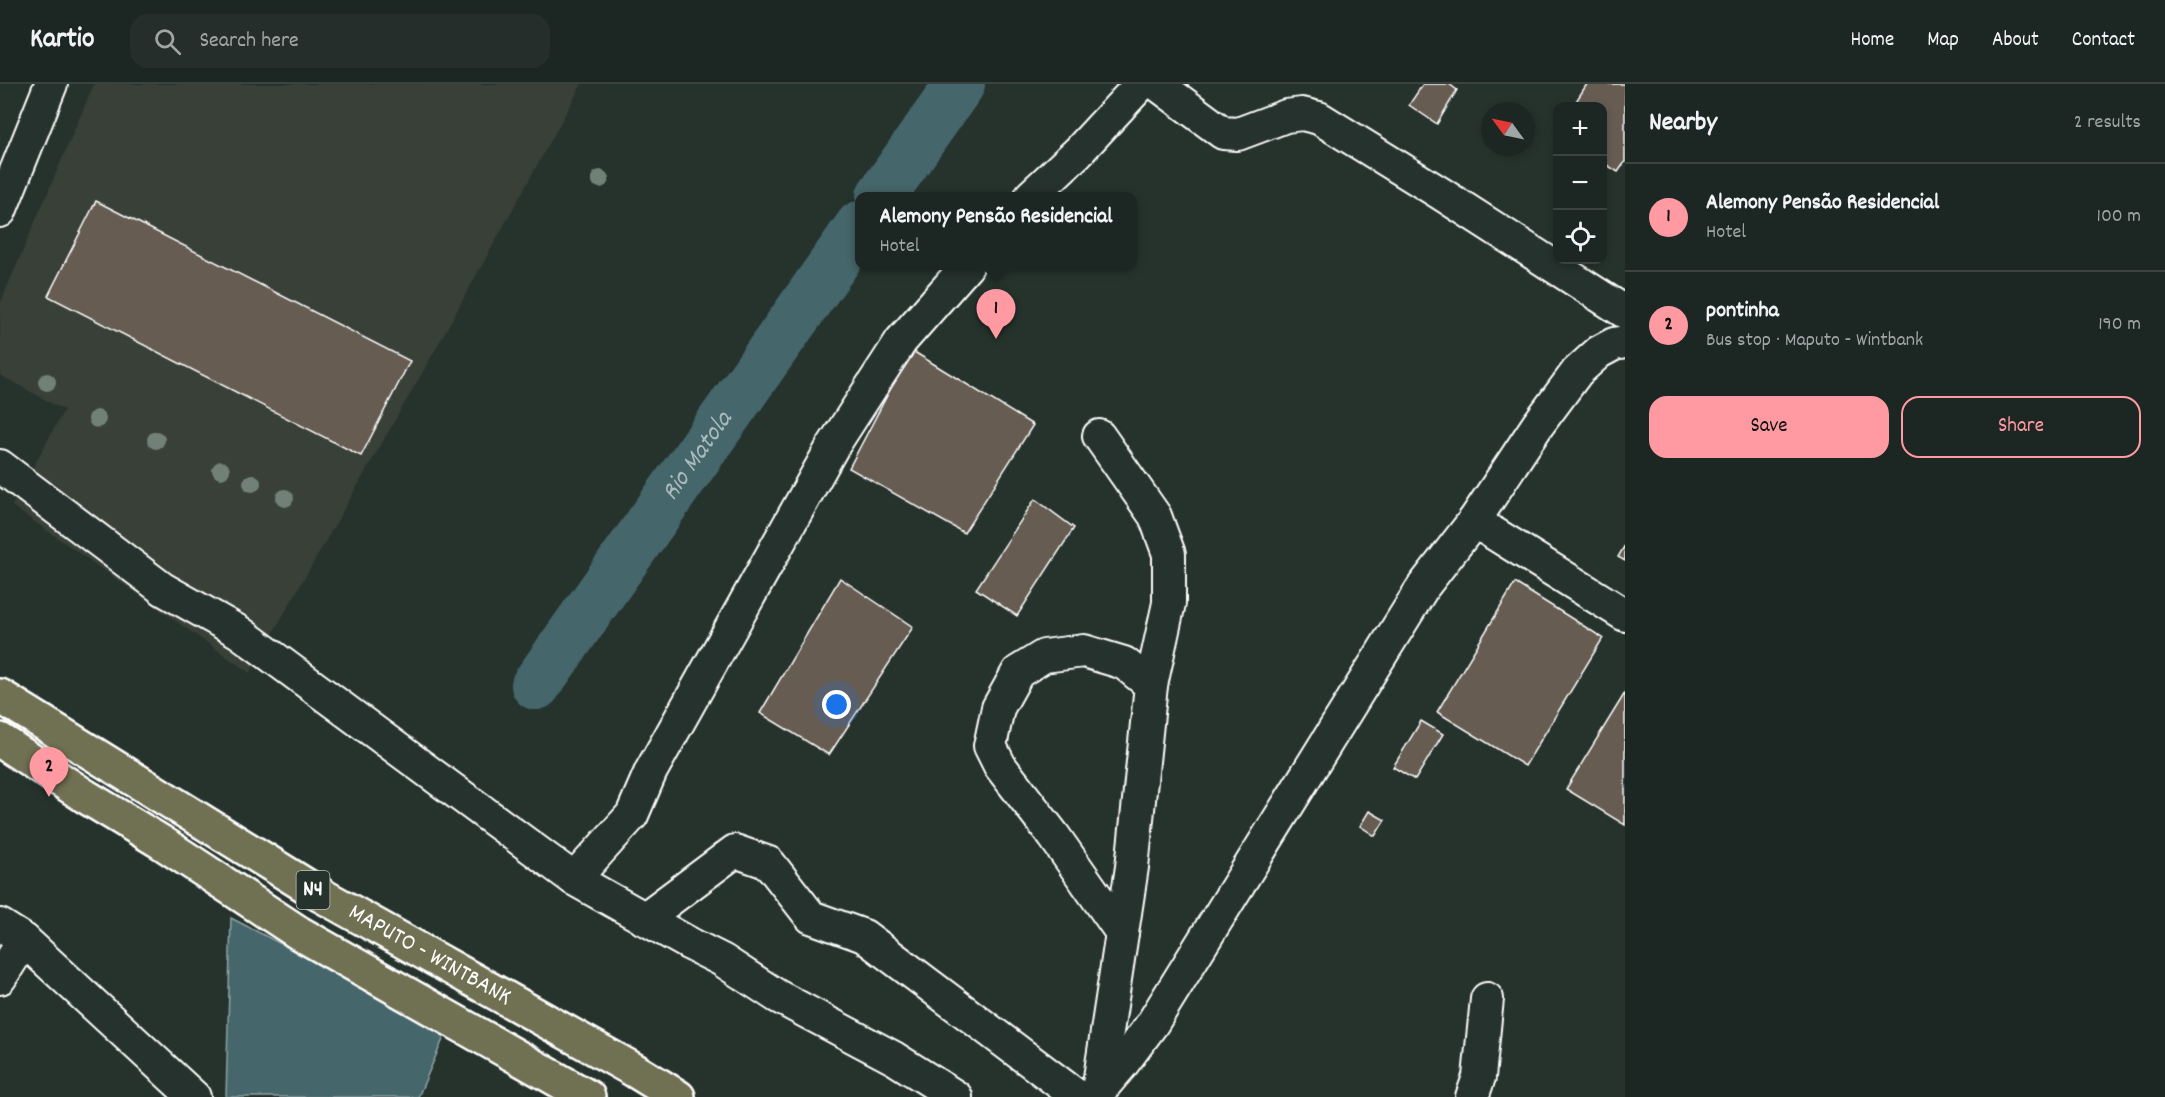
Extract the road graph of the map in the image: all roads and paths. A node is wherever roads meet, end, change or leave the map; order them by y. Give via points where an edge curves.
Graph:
1 (51, 84) edge
2 (1141, 84) edge
3 (1157, 84) edge
4 (1035, 192) edge
5 (0, 211) edge
6 (964, 270) edge
7 (1625, 312) edge
8 (1625, 342) edge
9 (1099, 436) dead end
10 (0, 466) edge
11 (1474, 520) junction
12 (1625, 615) edge
13 (1151, 685) junction
14 (0, 696) edge
15 (0, 740) edge
16 (574, 879) junction
17 (644, 919) junction
18 (12, 933) edge
19 (1122, 933) junction
20 (0, 978) edge
21 (1487, 999) dead end
22 (1090, 1095) edge
23 (194, 1097) edge
24 (588, 1097) edge
25 (678, 1097) edge
26 (956, 1097) edge
27 (1472, 1097) edge

1 - 5 street
2 - 4 street
3 - 7 street via 1223,133 1238,134 1286,116 1319,118
6 - 16 street via 902,342 833,446 651,771 632,815
8 - 11 street via 1599,352 1577,372
9 - 13 street via 1155,516 1168,554 1169,603
10 - 16 street via 163,589 239,632
11 - 12 street
11 - 22 street via 1423,587 1152,1024 1123,1063
13 - 19 street
13 - 19 street via 1124,663 1084,651 1044,656 1018,672 998,708 990,746 1000,766
14 - 25 highway, MAPUTO - WINTBANK / N4 via 321,895
15 - 24 highway, MAPUTO - WINTBANK / N4 via 299,933
16 - 17 street
17 - 22 street via 735,851 769,863 811,917 864,936
17 - 26 street via 894,1058
18 - 20 street
18 - 23 street
19 - 22 street
21 - 27 street via 1479,1077

